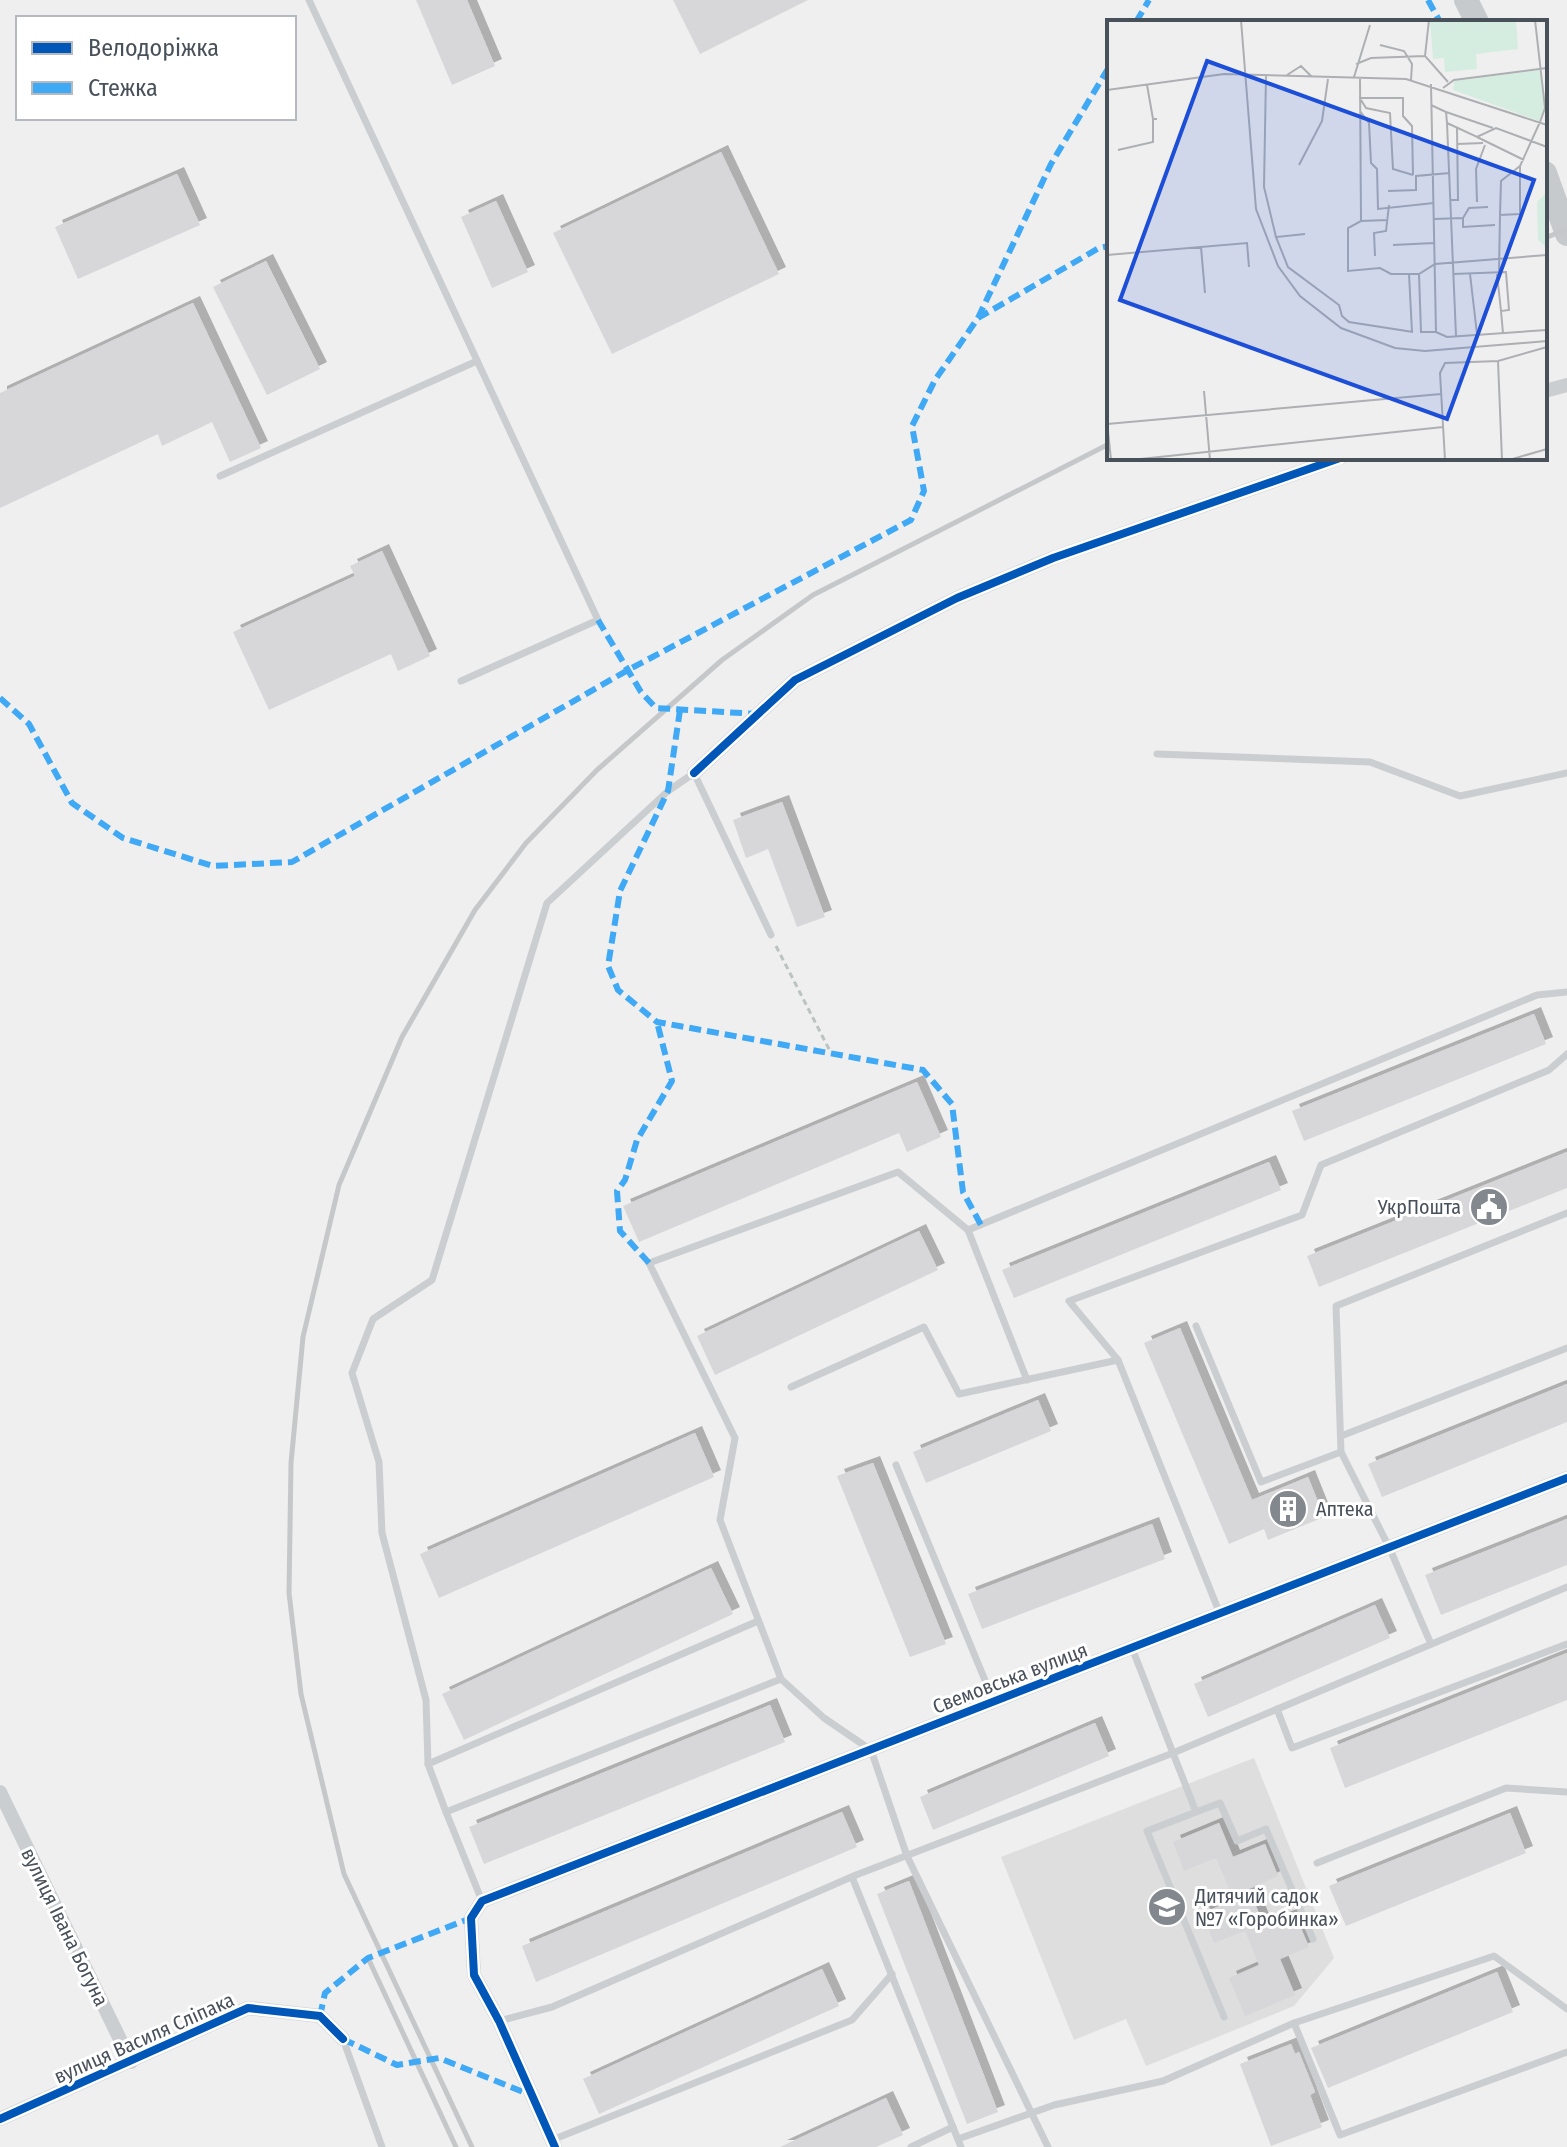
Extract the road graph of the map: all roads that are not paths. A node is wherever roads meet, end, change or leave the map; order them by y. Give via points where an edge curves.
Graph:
1 (309, 0) edge
2 (1466, 0) edge
3 (1476, 20) edge
4 (1547, 179) edge
5 (1566, 232) edge
6 (477, 361) junction
7 (1567, 385) edge
8 (1547, 390) edge
9 (1334, 460) edge
10 (220, 476) dead end
11 (461, 681) dead end
12 (1157, 754) dead end
13 (694, 773) junction
14 (1567, 773) edge
15 (771, 935) road end
16 (1567, 992) edge
17 (1567, 1054) edge
18 (1567, 1213) edge
19 (968, 1230) junction
20 (1196, 1326) dead end
21 (1567, 1348) edge
22 (1118, 1360) junction
23 (1027, 1380) junction
24 (791, 1387) dead end
25 (1341, 1436) junction
26 (1341, 1452) junction
27 (896, 1465) dead end
28 (1567, 1478) edge
29 (1389, 1547) junction
30 (1567, 1587) edge
31 (1220, 1614) junction
32 (758, 1621) junction
33 (1431, 1644) junction
34 (1567, 1644) edge
35 (1132, 1648) junction
36 (781, 1679) junction
37 (994, 1702) junction
38 (1277, 1709) junction
39 (871, 1750) junction
40 (1173, 1753) junction
41 (428, 1764) junction
42 (0, 1792) edge
43 (1567, 1792) edge
44 (446, 1812) junction
45 (1196, 1812) junction
46 (907, 1856) junction
47 (1317, 1863) dead end
48 (852, 1877) junction
49 (482, 1901) junction
50 (1313, 1939) dead end
51 (892, 1974) junction
52 (1567, 2009) edge
53 (1224, 2017) dead end
54 (499, 2021) junction
55 (1294, 2023) junction
56 (343, 2039) joint
57 (1567, 2052) edge
58 (131, 2062) junction
59 (1030, 2115) junction
60 (0, 2119) edge
61 (953, 2127) junction
62 (959, 2143) edge
63 (554, 2144) edge
64 (382, 2147) edge
65 (911, 2147) edge
66 (1048, 2147) edge

1 - 6 lane
2 - 3 main road
4 - 5 main road
6 - 10 lane
6 - 11 lane via 598,620
7 - 8 street
9 - 13 street via 1053,558 957,598 795,680
12 - 14 lane via 1370,762 1460,796
13 - 15 lane
13 - 41 lane via 547,903 432,1280 373,1319 352,1373 379,1462 382,1533 426,1700
16 - 19 lane via 1537,995
17 - 22 lane via 1549,1070 1321,1165 1302,1215 1069,1301
18 - 25 lane via 1336,1306
19 - 23 lane
19 - 32 lane via 898,1172 649,1263 735,1438 720,1520
20 - 26 lane via 1261,1482
21 - 25 lane
22 - 23 lane
22 - 31 lane
23 - 24 lane via 959,1394 924,1327
25 - 26 lane
26 - 29 lane
27 - 37 lane
28 - 29 street, Свемовська вулиця
29 - 31 street, Свемовська вулиця
29 - 33 lane
30 - 33 lane
31 - 35 street, Свемовська вулиця
32 - 36 lane
32 - 41 lane
33 - 38 lane
34 - 38 lane via 1292,1748
35 - 37 street, Свемовська вулиця
35 - 40 lane
36 - 39 lane
36 - 44 lane
37 - 39 street, Свемовська вулиця
38 - 40 lane
39 - 46 lane
39 - 49 street, Свемовська вулиця
40 - 45 lane
40 - 46 lane
41 - 44 lane
42 - 58 street, вулиця Івана Богуна
43 - 47 lane via 1506,1788
44 - 49 lane
45 - 50 lane via 1220,1803 1237,1841 1266,1829
45 - 53 lane via 1147,1831
46 - 48 lane
46 - 59 lane
48 - 51 lane
48 - 54 lane via 552,2007
49 - 54 street via 471,1918 474,1975
51 - 61 lane
51 - 63 lane via 852,2020
52 - 55 lane via 1494,1956
54 - 63 street
55 - 57 lane via 1340,2135
55 - 59 lane via 1163,2081
56 - 58 street, вулиця Василя Сліпака via 320,2016 248,2008
56 - 64 lane
58 - 60 street, вулиця Василя Сліпака
59 - 62 lane
59 - 66 lane
61 - 62 lane
61 - 65 lane

